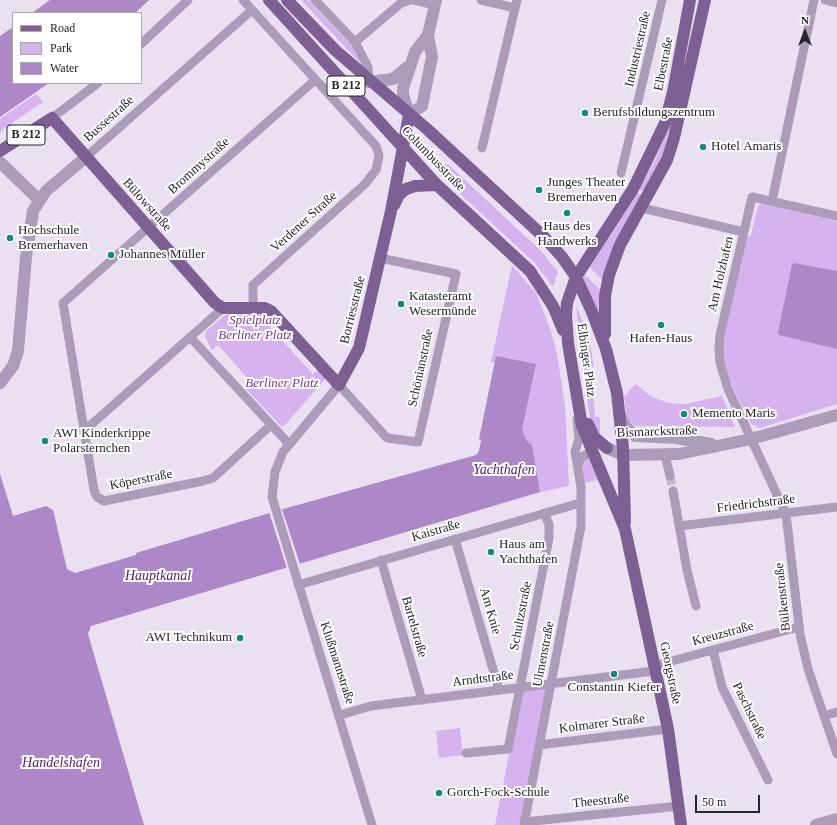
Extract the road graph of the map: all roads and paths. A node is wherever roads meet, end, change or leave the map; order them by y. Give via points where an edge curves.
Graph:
1 (188, 0) edge
2 (243, 0) edge
3 (269, 0) edge
4 (287, 0) edge
5 (315, 0) edge
6 (411, 0) edge
7 (414, 0) edge
8 (481, 0) edge
9 (662, 0) edge
10 (690, 0) edge
11 (705, 0) edge
12 (814, 0) edge
13 (825, 0) edge
14 (436, 2) edge
15 (837, 3) edge
16 (516, 4) edge
17 (252, 10) junction
18 (428, 35) junction
19 (355, 42) junction
20 (142, 43) edge
21 (409, 66) junction
22 (316, 80) junction
23 (369, 82) junction
24 (97, 84) edge
25 (409, 116) junction
26 (52, 118) junction
27 (482, 148) dead end
28 (403, 149) junction
29 (0, 151) edge
30 (86, 158) junction
31 (0, 162) edge
32 (621, 174) dead end
33 (437, 185) junction
34 (39, 200) junction
35 (772, 201) junction
36 (642, 208) junction
37 (391, 211) junction
38 (837, 216) edge
39 (149, 228) junction
40 (744, 232) junction
41 (380, 258) junction
42 (576, 277) junction
43 (63, 303) joint
44 (223, 308) junction
45 (253, 308) junction
46 (190, 337) junction
47 (568, 342) junction
48 (606, 349) junction
49 (0, 382) edge
50 (339, 384) junction
51 (578, 405) junction
52 (837, 415) edge
53 (620, 416) junction
54 (271, 425) junction
55 (84, 431) junction
56 (751, 439) junction
57 (289, 444) junction
58 (711, 444) junction
59 (727, 444) junction
60 (607, 448) junction
61 (592, 451) junction
62 (623, 452) junction
63 (665, 455) junction
64 (578, 466) junction
65 (670, 476) tunnel mouth
66 (581, 487) joint
67 (673, 491) tunnel mouth
68 (580, 503) junction
69 (837, 507) edge
70 (275, 511) joint
71 (544, 513) junction
72 (786, 514) junction
73 (679, 526) junction
74 (625, 529) junction
75 (455, 539) junction
76 (381, 560) junction
77 (298, 584) junction
78 (696, 606) dead end
79 (800, 627) junction
80 (713, 650) junction
81 (654, 668) junction
82 (551, 684) junction
83 (521, 688) junction
84 (499, 690) junction
85 (422, 700) junction
86 (837, 712) edge
87 (340, 715) junction
88 (824, 716) junction
89 (668, 729) junction
90 (539, 745) junction
91 (466, 753) dead end
92 (837, 754) edge
93 (768, 780) dead end
94 (679, 806) junction
95 (837, 819) edge
96 (524, 823) edge
97 (372, 825) edge
98 (681, 825) edge
99 (816, 825) edge

1 - 20 street
2 - 17 street
3 - 28 main road, Columbusstraße / B 212
4 - 23 main road, Columbusstraße / B 212
5 - 19 street
6 - 19 street via 401,3
7 - 14 street
8 - 16 street
9 - 32 street, Industriestraße
10 - 42 main road, Elbestraße via 665,123 633,189
11 - 36 main road, Elbestraße via 674,138 661,172
12 - 35 street
13 - 15 street
14 - 18 street, Borriesstraße
16 - 27 street
17 - 22 street
17 - 30 street, Bussestraße
18 - 21 street, Borriesstraße via 415,52
18 - 25 street, Borriesstraße via 432,57 422,106
19 - 23 street via 368,67
21 - 23 street, Borriesstraße via 393,79
21 - 25 street, Borriesstraße via 403,94
22 - 39 street, Brommystraße
22 - 45 street, Verdener Straße via 376,146 379,156 376,170 365,184 252,285
23 - 25 main road, Columbusstraße / B 212
24 - 26 street
25 - 28 main road, Borriesstraße
25 - 42 main road, Columbusstraße via 427,129 544,237
26 - 29 main road, B 212
26 - 30 main road, Bülowstraße
28 - 33 main road, Columbusstraße
28 - 37 main road, Borriesstraße
30 - 34 street, Bussestraße via 46,191
30 - 39 main road, Bülowstraße
31 - 34 street
33 - 37 main road via 406,189
33 - 47 main road, Columbusstraße via 530,271 553,306
34 - 49 street, Bussestraße via 32,211 30,221 18,351 13,366
35 - 38 street, Am Holzhafen
35 - 40 street, Am Holzhafen via 752,197
36 - 40 street
36 - 48 main road, Elbinger Platz via 620,245 609,275 603,318
37 - 41 main road, Borriesstraße
39 - 43 street, Brommystraße
39 - 44 main road, Bülowstraße via 215,303
40 - 56 street, Am Holzhafen via 719,349 720,363 728,389
41 - 50 main road, Borriesstraße via 359,348
41 - 50 street, Schönianstraße via 456,274 418,442 387,438
42 - 47 main road, Elbinger Platz via 567,303
42 - 48 main road, Elbinger Platz
43 - 55 street, Köperstraße
44 - 45 main road
44 - 46 street
45 - 50 main road via 264,308 277,316
46 - 54 street
46 - 55 street
47 - 51 main road, Elbinger Platz
48 - 53 main road, Elbinger Platz
50 - 57 street, Borriesstraße
51 - 60 main road, Elbinger Platz via 594,437
51 - 61 main road, Elbinger Platz
51 - 64 street, Elbinger Platz via 579,440 575,452
52 - 56 street, Bismarckstraße
53 - 58 street, Bismarckstraße via 635,436 676,438
53 - 62 main road, Elbinger Platz
54 - 55 street, Köperstraße via 213,478 104,501 97,497 94,490
54 - 57 street
56 - 59 street, Bismarckstraße
56 - 72 street, Bülkenstraße
57 - 70 street, Borriesstraße via 282,452 273,480 272,497
58 - 59 street, Bismarckstraße
58 - 62 street, Bismarckstraße
59 - 63 street, Bismarckstraße
60 - 61 main road
60 - 62 street, Bismarckstraße
61 - 64 street via 580,458
61 - 74 main road, Georgstraße
62 - 63 street, Bismarckstraße
62 - 74 main road, Georgstraße
63 - 65 street
64 - 66 street, Elbinger Platz
66 - 68 street, Ulmenstraße
67 - 73 street
68 - 71 street, Kaistraße
68 - 82 street, Ulmenstraße via 579,539
69 - 72 street, Friedrichstraße
70 - 77 street, Klußmannstraße
71 - 75 street, Kaistraße
71 - 83 street, Schultzstraße via 549,524 549,538
72 - 73 street, Friedrichstraße
72 - 79 street, Bülkenstraße
73 - 78 street
74 - 81 main road, Georgstraße
75 - 76 street, Kaistraße
75 - 84 street, Am Knie
76 - 77 street, Kaistraße
76 - 85 street, Bartelstraße
77 - 87 street, Klußmannstraße
79 - 80 street, Kreuzstraße
79 - 88 street, Bülkenstraße via 808,669
80 - 81 street, Kreuzstraße
80 - 93 street, Paschstraße via 722,686
81 - 82 street, Arndtstraße
81 - 89 main road, Georgstraße
82 - 83 street, Arndtstraße
82 - 90 street, Ulmenstraße
83 - 84 street, Arndtstraße
83 - 91 street, Schultzstraße via 508,749
84 - 85 street, Arndtstraße
85 - 87 street, Arndtstraße via 371,706
86 - 88 street
87 - 97 street, Klußmannstraße
88 - 92 street, Bülkenstraße
89 - 90 street, Kolmarer Straße
89 - 94 main road, Georgstraße
90 - 96 street, Ulmenstraße
94 - 96 street, Theestraße
94 - 98 main road, Georgstraße
95 - 99 street

